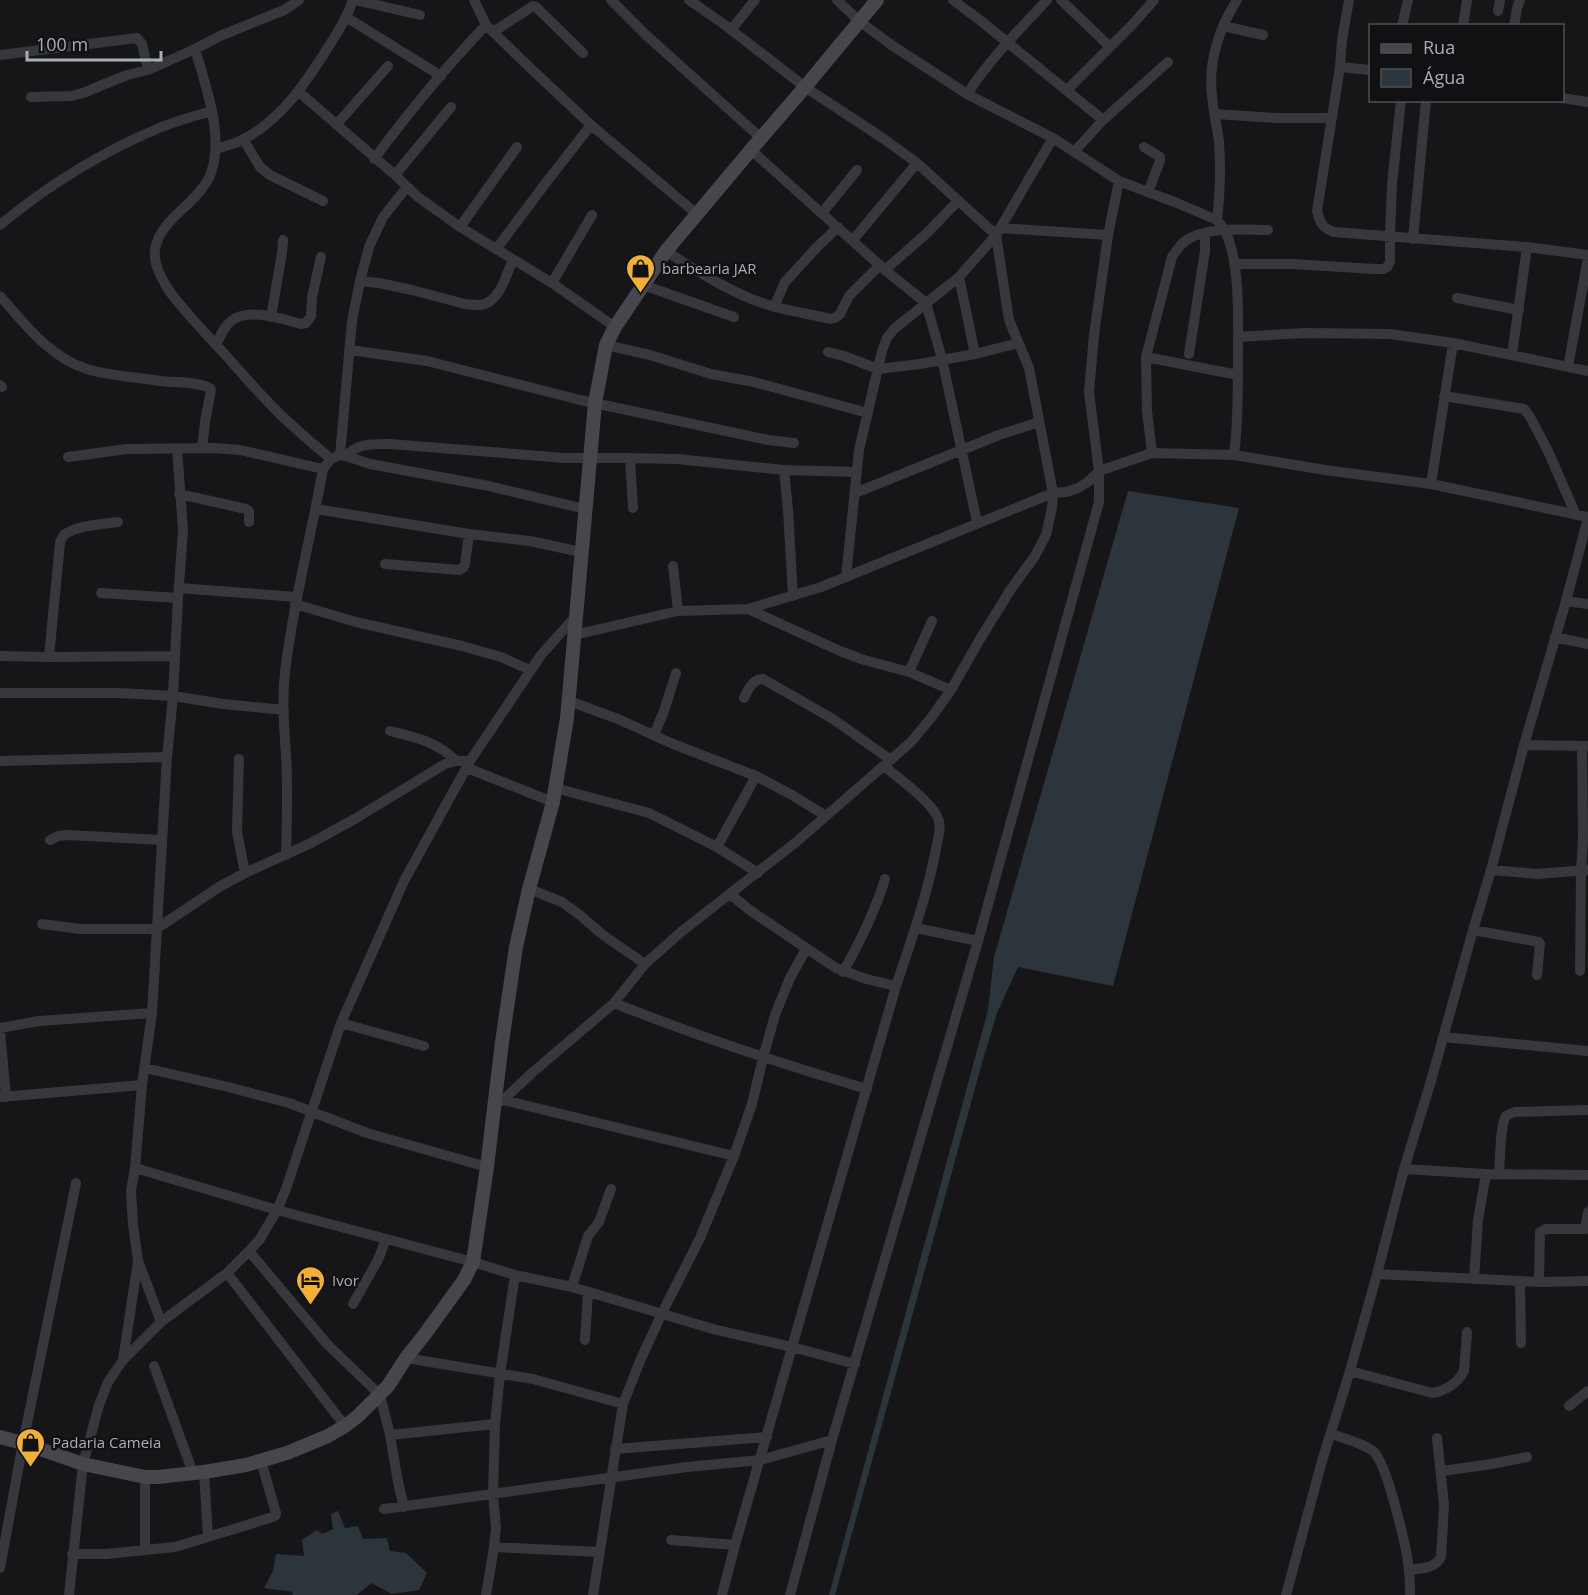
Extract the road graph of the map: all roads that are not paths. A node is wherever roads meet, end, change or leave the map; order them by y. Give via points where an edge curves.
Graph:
1 (299, 0) edge
2 (354, 0) edge
3 (474, 0) edge
4 (611, 0) edge
5 (688, 0) edge
6 (755, 0) edge
7 (837, 0) edge
8 (877, 0) edge
9 (953, 0) edge
10 (1047, 0) edge
11 (1061, 0) edge
12 (1154, 0) edge
13 (1237, 0) edge
14 (1349, 0) edge
15 (1408, 0) edge
16 (1467, 0) edge
17 (1520, 0) edge
18 (420, 15) dead end
19 (346, 17) junction
20 (859, 21) junction
21 (1402, 24) edge
22 (1463, 24) edge
23 (1514, 24) edge
24 (1222, 26) junction
25 (490, 29) junction
26 (731, 30) junction
27 (1263, 35) dead end
28 (1007, 42) junction
29 (1109, 46) junction
30 (195, 49) junction
31 (583, 53) dead end
32 (0, 55) edge
33 (1168, 62) dead end
34 (388, 66) dead end
35 (1340, 67) junction
36 (148, 70) junction
37 (1369, 70) edge
38 (441, 76) junction
39 (805, 87) junction
40 (1067, 90) junction
41 (299, 92) junction
42 (967, 94) junction
43 (31, 98) dead end
44 (1564, 98) edge
45 (1401, 102) edge
46 (1426, 102) edge
47 (1588, 102) edge
48 (451, 106) dead end
49 (212, 111) junction
50 (1215, 114) junction
51 (1332, 118) junction
52 (1103, 120) junction
53 (337, 124) junction
54 (591, 125) junction
55 (760, 138) junction
56 (1053, 138) junction
57 (243, 139) junction
58 (517, 147) dead end
59 (1144, 147) dead end
60 (216, 149) junction
61 (751, 150) junction
62 (1074, 152) junction
63 (374, 159) junction
64 (917, 163) junction
65 (857, 170) dead end
66 (395, 175) junction
67 (1119, 181) junction
68 (407, 187) junction
69 (1148, 192) junction
70 (322, 201) dead end
71 (958, 201) junction
72 (822, 213) junction
73 (592, 215) dead end
74 (698, 215) junction
75 (1217, 220) junction
76 (0, 225) edge
77 (460, 226) junction
78 (838, 227) junction
79 (1268, 230) dead end
80 (998, 231) junction
81 (1225, 231) junction
82 (1206, 233) junction
83 (1108, 235) junction
84 (1390, 236) junction
85 (1413, 239) junction
86 (283, 240) dead end
87 (853, 240) junction
88 (1527, 247) junction
89 (497, 248) junction
90 (666, 251) junction
91 (321, 257) dead end
92 (1588, 257) edge
93 (513, 259) junction
94 (1234, 264) junction
95 (883, 267) junction
96 (959, 277) junction
97 (360, 281) junction
98 (552, 283) junction
99 (643, 285) junction
100 (0, 296) edge
101 (1457, 298) dead end
102 (926, 303) junction
103 (774, 307) junction
104 (1519, 310) junction
105 (271, 317) junction
106 (734, 317) dead end
107 (615, 327) junction
108 (1238, 337) junction
109 (1018, 343) junction
110 (1453, 343) junction
111 (216, 345) junction
112 (606, 345) junction
113 (350, 350) junction
114 (828, 352) dead end
115 (975, 354) junction
116 (1189, 354) dead end
117 (1512, 356) junction
118 (1146, 357) junction
119 (942, 359) junction
120 (1568, 367) junction
121 (878, 369) junction
122 (1588, 371) edge
123 (1238, 375) junction
124 (1444, 396) junction
125 (595, 403) junction
126 (868, 413) junction
127 (1039, 422) junction
128 (794, 443) dead end
129 (202, 448) junction
130 (177, 449) junction
131 (961, 450) junction
132 (1152, 453) junction
133 (1234, 455) junction
134 (339, 456) junction
135 (68, 457) dead end
136 (630, 458) junction
137 (590, 459) junction
138 (323, 469) junction
139 (784, 470) junction
140 (1099, 471) junction
141 (856, 472) junction
142 (1431, 484) junction
143 (855, 493) junction
144 (1053, 493) junction
145 (179, 494) junction
146 (633, 508) dead end
147 (316, 509) junction
148 (585, 509) junction
149 (1576, 515) junction
150 (1588, 518) edge
151 (118, 522) dead end
152 (249, 522) dead end
153 (978, 522) junction
154 (469, 534) junction
155 (581, 552) junction
156 (1584, 554) edge
157 (385, 564) dead end
158 (673, 566) dead end
159 (846, 577) junction
160 (101, 593) dead end
161 (178, 593) junction
162 (793, 596) junction
163 (296, 601) junction
164 (1566, 601) junction
165 (1588, 604) edge
166 (748, 609) junction
167 (678, 611) junction
168 (576, 616) junction
169 (932, 621) dead end
170 (574, 635) junction
171 (1555, 637) junction
172 (1588, 644) edge
173 (0, 656) edge
174 (175, 656) junction
175 (49, 657) junction
176 (531, 670) junction
177 (676, 672) dead end
178 (909, 672) junction
179 (951, 690) junction
180 (0, 693) edge
181 (173, 696) junction
182 (744, 698) dead end
183 (569, 701) junction
184 (284, 710) junction
185 (390, 732) dead end
186 (654, 735) junction
187 (1524, 745) junction
188 (1585, 746) edge
189 (167, 757) junction
190 (239, 759) dead end
191 (0, 761) edge
192 (456, 761) junction
193 (888, 763) junction
194 (469, 765) junction
195 (756, 776) junction
196 (554, 795) junction
197 (826, 816) junction
198 (50, 840) dead end
199 (162, 840) junction
200 (717, 847) junction
201 (286, 855) junction
202 (1491, 870) junction
203 (1584, 870) edge
204 (245, 873) junction
205 (758, 873) junction
206 (885, 879) dead end
207 (529, 889) junction
208 (730, 895) junction
209 (42, 924) dead end
210 (916, 928) junction
211 (156, 930) junction
212 (1473, 930) junction
213 (978, 941) junction
214 (806, 949) junction
215 (645, 964) junction
216 (1580, 971) dead end
217 (843, 972) junction
218 (1537, 975) dead end
219 (896, 986) junction
220 (614, 1003) junction
221 (152, 1013) junction
222 (340, 1023) junction
223 (0, 1030) edge
224 (1443, 1037) junction
225 (424, 1046) dead end
226 (1588, 1051) edge
227 (763, 1058) junction
228 (145, 1068) junction
229 (142, 1085) junction
230 (867, 1089) junction
231 (3, 1097) edge
232 (498, 1103) junction
233 (1588, 1110) edge
234 (311, 1112) junction
235 (734, 1156) junction
236 (487, 1167) junction
237 (135, 1168) junction
238 (1404, 1169) junction
239 (1486, 1174) junction
240 (1499, 1174) junction
241 (1588, 1175) edge
242 (76, 1183) dead end
243 (611, 1189) dead end
244 (277, 1210) junction
245 (1587, 1212) edge
246 (386, 1239) junction
247 (249, 1251) junction
248 (138, 1261) junction
249 (473, 1262) junction
250 (226, 1273) junction
251 (1377, 1274) junction
252 (515, 1275) junction
253 (1474, 1280) junction
254 (1520, 1281) junction
255 (1588, 1281) edge
256 (1539, 1282) junction
257 (572, 1287) junction
258 (588, 1292) junction
259 (353, 1304) dead end
260 (662, 1313) junction
261 (161, 1322) junction
262 (1467, 1332) dead end
263 (585, 1340) dead end
264 (1521, 1343) dead end
265 (792, 1347) junction
266 (406, 1358) junction
267 (123, 1360) junction
268 (855, 1364) junction
269 (154, 1366) dead end
270 (1350, 1371) junction
271 (501, 1374) junction
272 (1588, 1391) edge
273 (380, 1395) junction
274 (623, 1404) junction
275 (1569, 1406) dead end
276 (495, 1424) junction
277 (345, 1426) junction
278 (1331, 1434) junction
279 (390, 1435) junction
280 (0, 1437) edge
281 (766, 1437) junction
282 (1437, 1438) dead end
283 (832, 1440) junction
284 (23, 1443) junction
285 (615, 1449) junction
286 (1527, 1457) dead end
287 (760, 1460) junction
288 (261, 1461) junction
289 (83, 1464) junction
290 (1442, 1471) junction
291 (198, 1473) junction
292 (145, 1477) junction
293 (610, 1478) junction
294 (493, 1494) junction
295 (404, 1507) junction
296 (384, 1509) dead end
297 (208, 1536) junction
298 (671, 1540) dead end
299 (735, 1545) junction
300 (494, 1547) junction
301 (146, 1550) junction
302 (598, 1552) junction
303 (72, 1554) junction
304 (0, 1568) edge
305 (1409, 1570) junction
306 (69, 1595) edge
307 (486, 1595) edge
308 (593, 1595) edge
309 (722, 1595) edge
310 (790, 1595) edge
311 (1286, 1595) edge
312 (1410, 1595) edge

1 - 30 street
2 - 18 street
2 - 19 street
3 - 25 street
4 - 55 street
5 - 26 street
6 - 26 street
7 - 20 street
8 - 20 street
9 - 28 street
10 - 28 street
11 - 29 street
12 - 29 street
13 - 24 street
14 - 35 street
15 - 21 street
16 - 22 street
17 - 23 street
19 - 38 street
19 - 41 street
20 - 39 street
20 - 42 street
24 - 27 street
24 - 50 street via 1212,75
25 - 31 street via 536,7
25 - 38 street via 460,53
25 - 54 street
26 - 39 street
28 - 40 street
28 - 42 street
29 - 40 street
30 - 36 street
30 - 49 street
32 - 36 street via 137,38
33 - 52 street
34 - 53 street
35 - 37 street
35 - 51 street
36 - 43 street via 71,96
38 - 63 street
39 - 55 street
39 - 64 street
40 - 52 street
41 - 53 street
41 - 57 street via 279,113
42 - 56 street
44 - 47 street
45 - 84 street
46 - 85 street
48 - 66 street
49 - 60 street
49 - 76 street via 116,148 30,201
50 - 51 street
50 - 75 street via 1220,176
51 - 84 street via 1317,211 1320,222 1334,232
52 - 62 street
53 - 63 street
54 - 74 street
54 - 89 street
55 - 61 street
56 - 62 street
56 - 80 street
57 - 60 street
57 - 70 street via 260,167 270,175
58 - 77 street
59 - 69 street via 1160,157
60 - 111 street via 208,179 170,221 155,247 154,258 169,291
61 - 72 street
61 - 74 street
62 - 67 street
63 - 66 street
64 - 71 street
64 - 87 street
65 - 72 street
66 - 68 street
67 - 69 street
67 - 83 street
68 - 77 street
68 - 97 street via 383,217 369,247
69 - 75 street
71 - 80 street
71 - 95 street via 927,233
72 - 78 street
73 - 98 street
74 - 90 street
75 - 81 street
77 - 89 street
78 - 87 street
78 - 103 street via 785,282
79 - 81 street
80 - 83 street
80 - 96 street
80 - 109 street via 1009,320
81 - 82 street
81 - 94 street
82 - 116 street
82 - 118 street via 1181,244 1172,257
83 - 140 street via 1089,392
84 - 85 street
84 - 94 street via 1390,261 1384,268
85 - 88 street
86 - 105 street
87 - 95 street
88 - 92 street
88 - 104 street
89 - 93 street
90 - 99 street
90 - 103 street via 741,295
91 - 105 street via 309,320 301,324
92 - 120 street
93 - 97 street via 493,299 479,305
93 - 98 street
94 - 108 street
95 - 102 street
95 - 103 street via 849,296 835,318
96 - 102 street
96 - 115 street
97 - 113 street
98 - 107 street
99 - 106 street
99 - 107 street
100 - 129 street via 48,346 86,369 210,388
101 - 104 street
102 - 119 street
102 - 121 street via 886,338
104 - 117 street
105 - 111 street via 257,314 233,319
107 - 112 street
108 - 110 street via 1390,334
108 - 123 street
109 - 115 street
109 - 127 street via 1029,368
110 - 117 street
110 - 124 street
111 - 134 street via 274,408
112 - 125 street
112 - 126 street
113 - 125 street via 427,361
113 - 134 street
114 - 121 street
115 - 119 street
117 - 120 street
118 - 123 street
118 - 132 street
119 - 121 street
119 - 131 street
120 - 122 street
121 - 126 street
123 - 133 street
124 - 142 street
124 - 149 street via 1524,409 1548,451
125 - 128 street
125 - 137 street
126 - 141 street
127 - 131 street
127 - 144 street
129 - 130 street
129 - 138 street via 240,450
130 - 135 street via 127,449
130 - 145 street
131 - 143 street
131 - 153 street
132 - 133 street
132 - 140 street
133 - 142 street
134 - 137 street via 374,444
134 - 138 street
134 - 148 street
136 - 137 street
136 - 139 street
136 - 146 street
137 - 148 street
138 - 147 street
139 - 141 street
139 - 162 street
140 - 144 street via 1078,488
140 - 213 street via 1099,502
141 - 143 street
142 - 149 street
143 - 159 street
144 - 153 street
144 - 179 street via 1046,535
145 - 152 street via 246,509
145 - 161 street via 183,530
147 - 154 street
147 - 163 street
148 - 155 street
149 - 150 street
150 - 156 street
151 - 175 street via 76,529 63,536
153 - 159 street
154 - 155 street
154 - 157 street via 465,564 459,570
155 - 168 street
156 - 164 street
158 - 167 street
159 - 162 street
160 - 161 street
161 - 163 street
161 - 174 street
162 - 166 street
163 - 176 street via 356,622 501,657
163 - 184 street via 285,673
164 - 165 street
164 - 171 street
166 - 167 street
166 - 178 street via 840,651
167 - 170 street
168 - 170 street
168 - 176 street
169 - 178 street
170 - 183 street
171 - 172 street
171 - 187 street
173 - 175 street
174 - 175 street
174 - 181 street
176 - 194 street
177 - 186 street
178 - 179 street
179 - 193 street via 911,742
180 - 181 street
181 - 184 street
181 - 189 street
182 - 193 street via 755,681 763,679 833,719
183 - 186 street
183 - 196 street
184 - 201 street
185 - 192 street via 427,740
186 - 195 street
187 - 188 street
187 - 202 street
188 - 203 street
189 - 191 street
189 - 199 street
190 - 204 street via 237,832
192 - 194 street
192 - 201 street
193 - 197 street
193 - 210 street via 940,822
194 - 196 street
194 - 222 street via 404,881
195 - 197 street
195 - 200 street
196 - 200 street via 649,813
196 - 207 street
197 - 205 street
198 - 199 street via 68,836
199 - 211 street
200 - 205 street
201 - 204 street
202 - 203 street via 1537,874
202 - 212 street
203 - 216 street
204 - 211 street
205 - 208 street
206 - 217 street via 870,920
207 - 215 street via 562,902
207 - 232 street via 501,1042
208 - 214 street
208 - 215 street
209 - 211 street
210 - 213 street
210 - 219 street
211 - 221 street
212 - 218 street via 1539,942
212 - 224 street
213 - 268 street
214 - 217 street
214 - 227 street via 775,1015
215 - 220 street
217 - 219 street
219 - 230 street
220 - 227 street
220 - 232 street
221 - 223 street via 39,1021
221 - 228 street
222 - 225 street
222 - 234 street
223 - 231 street
224 - 226 street
224 - 238 street
227 - 230 street
227 - 235 street
228 - 229 street
228 - 234 street via 228,1086
229 - 231 street
229 - 237 street
230 - 265 street
232 - 235 street
232 - 236 street
233 - 240 street via 1509,1114 1503,1127
234 - 236 street via 367,1133
234 - 244 street
235 - 260 street via 700,1238
236 - 249 street
237 - 244 street
237 - 248 street via 132,1225
238 - 239 street
238 - 251 street
239 - 240 street
239 - 253 street
240 - 241 street
242 - 284 street
243 - 257 street via 599,1221 588,1236
244 - 246 street
244 - 247 street
245 - 256 street via 1585,1229 1540,1232
246 - 249 street
246 - 259 street
247 - 250 street
247 - 273 street via 327,1344
248 - 261 street
248 - 267 street
249 - 252 street
249 - 266 street via 458,1291
250 - 261 street
250 - 277 street
251 - 253 street
251 - 270 street
252 - 257 street
252 - 271 street
253 - 254 street
254 - 256 street
254 - 264 street
255 - 256 street
257 - 258 street
258 - 260 street
258 - 263 street
260 - 265 street
260 - 274 street
261 - 267 street
262 - 270 street via 1464,1371 1456,1382 1437,1393
265 - 268 street
265 - 281 street
266 - 271 street
266 - 273 street
267 - 289 street via 99,1405
268 - 283 street
269 - 291 street
270 - 278 street
271 - 274 street
271 - 276 street
272 - 275 street
273 - 277 street
273 - 279 street
274 - 285 street
276 - 279 street
276 - 294 street
277 - 288 street
278 - 305 street via 1373,1451 1380,1459 1396,1507
278 - 311 street
279 - 295 street
280 - 284 street
281 - 285 street
281 - 287 street
282 - 290 street
283 - 287 street
283 - 310 street
284 - 289 street
284 - 304 street
285 - 293 street
286 - 290 street
287 - 293 street
287 - 299 street
288 - 291 street
288 - 297 street via 276,1515
289 - 292 street
289 - 303 street
290 - 305 street via 1441,1557 1434,1566
291 - 292 street
291 - 297 street
292 - 301 street
293 - 294 street
293 - 302 street
294 - 295 street
294 - 300 street
295 - 296 street
297 - 301 street via 175,1547
298 - 299 street
299 - 309 street
300 - 302 street
300 - 307 street
301 - 303 street
302 - 308 street
303 - 306 street
305 - 312 street

